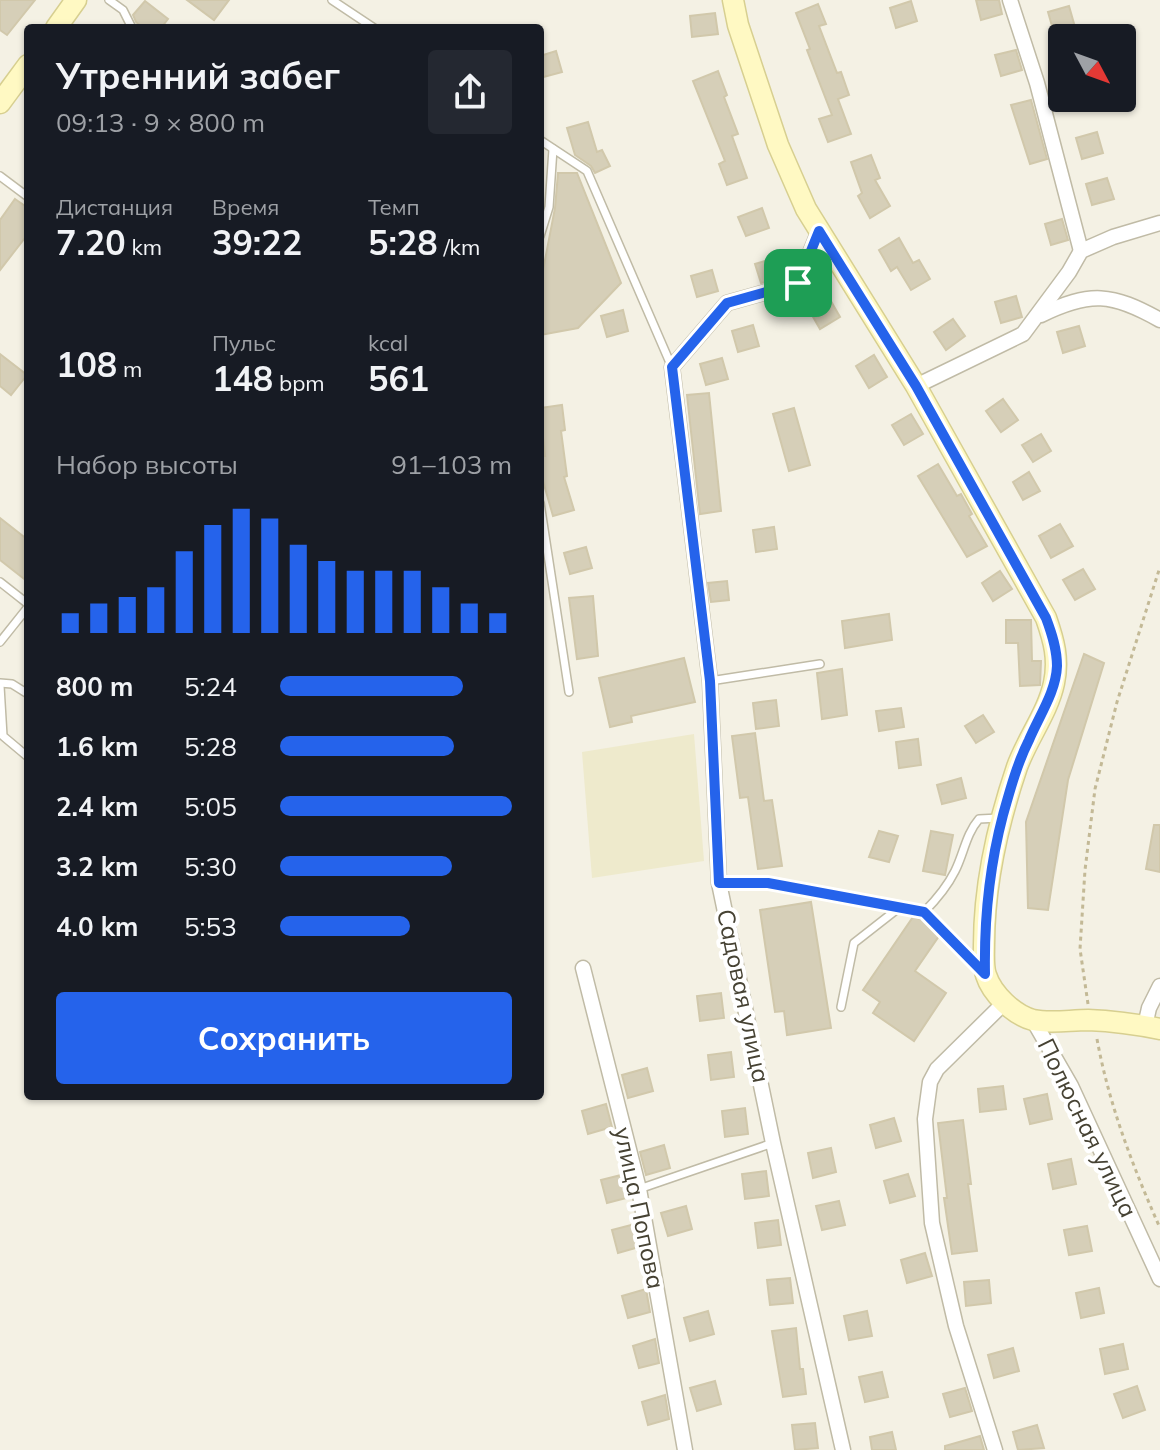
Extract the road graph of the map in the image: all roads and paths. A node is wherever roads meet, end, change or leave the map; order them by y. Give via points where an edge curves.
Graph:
1 (76, 0) edge
2 (109, 0) edge
3 (332, 0) edge
4 (733, 0) edge
5 (1010, 0) edge
6 (59, 24) edge
7 (130, 24) edge
8 (368, 24) edge
9 (24, 70) edge
10 (0, 103) edge
11 (544, 143) edge
12 (553, 149) junction
13 (0, 176) edge
14 (24, 194) edge
15 (544, 223) edge
16 (1160, 223) edge
17 (819, 231) junction
18 (1081, 251) junction
19 (1037, 317) junction
20 (1160, 320) edge
21 (672, 367) junction
22 (916, 386) junction
23 (544, 529) edge
24 (1160, 567) edge
25 (0, 582) edge
26 (24, 602) edge
27 (24, 610) edge
28 (0, 642) edge
29 (820, 664) dead end
30 (710, 681) junction
31 (0, 685) edge
32 (24, 692) edge
33 (569, 692) dead end
34 (24, 754) edge
35 (1002, 818) junction
36 (719, 883) junction
37 (900, 907) junction
38 (924, 912) junction
39 (583, 968) dead end
40 (985, 974) junction
41 (1160, 986) edge
42 (1005, 1002) junction
43 (841, 1007) dead end
44 (1033, 1020) junction
45 (1093, 1021) junction
46 (1156, 1029) edge
47 (773, 1143) junction
48 (639, 1189) junction
49 (1160, 1228) edge
50 (1160, 1279) edge
51 (685, 1450) edge
52 (843, 1450) edge
53 (995, 1450) edge

1 - 6 street
2 - 7 lane
3 - 8 lane
4 - 17 street via 778,145
5 - 18 street
9 - 10 street
11 - 12 lane
12 - 15 lane
12 - 21 lane via 587,171
13 - 14 lane
16 - 18 street
17 - 21 street via 798,283 727,303
17 - 22 street
18 - 19 street
19 - 20 street via 1068,301 1094,297 1133,306
19 - 22 street via 1013,341
21 - 30 street, Садовая улица
22 - 35 street via 1046,618 1055,645 1053,688 1018,765
23 - 33 lane
24 - 45 path via 1117,702 1090,821 1080,949
25 - 26 lane
27 - 28 lane
29 - 30 lane
30 - 36 street, Садовая улица
31 - 32 lane via 12,684
31 - 34 lane via 3,736
35 - 38 lane via 979,819 971,828 955,872
35 - 40 street via 984,918
36 - 37 lane via 768,883
36 - 47 street, Садовая улица
37 - 38 lane
37 - 43 lane via 854,943
38 - 40 lane
39 - 48 street, улица Попова
40 - 42 street
41 - 46 street via 1149,1008
42 - 44 street
42 - 53 street via 937,1069 925,1119 932,1223 956,1326
44 - 45 street
44 - 50 street, Полюсная улица via 1071,1086
45 - 46 street
45 - 49 path via 1125,1144
47 - 48 lane
47 - 52 street, Садовая улица
48 - 51 street, улица Попова

